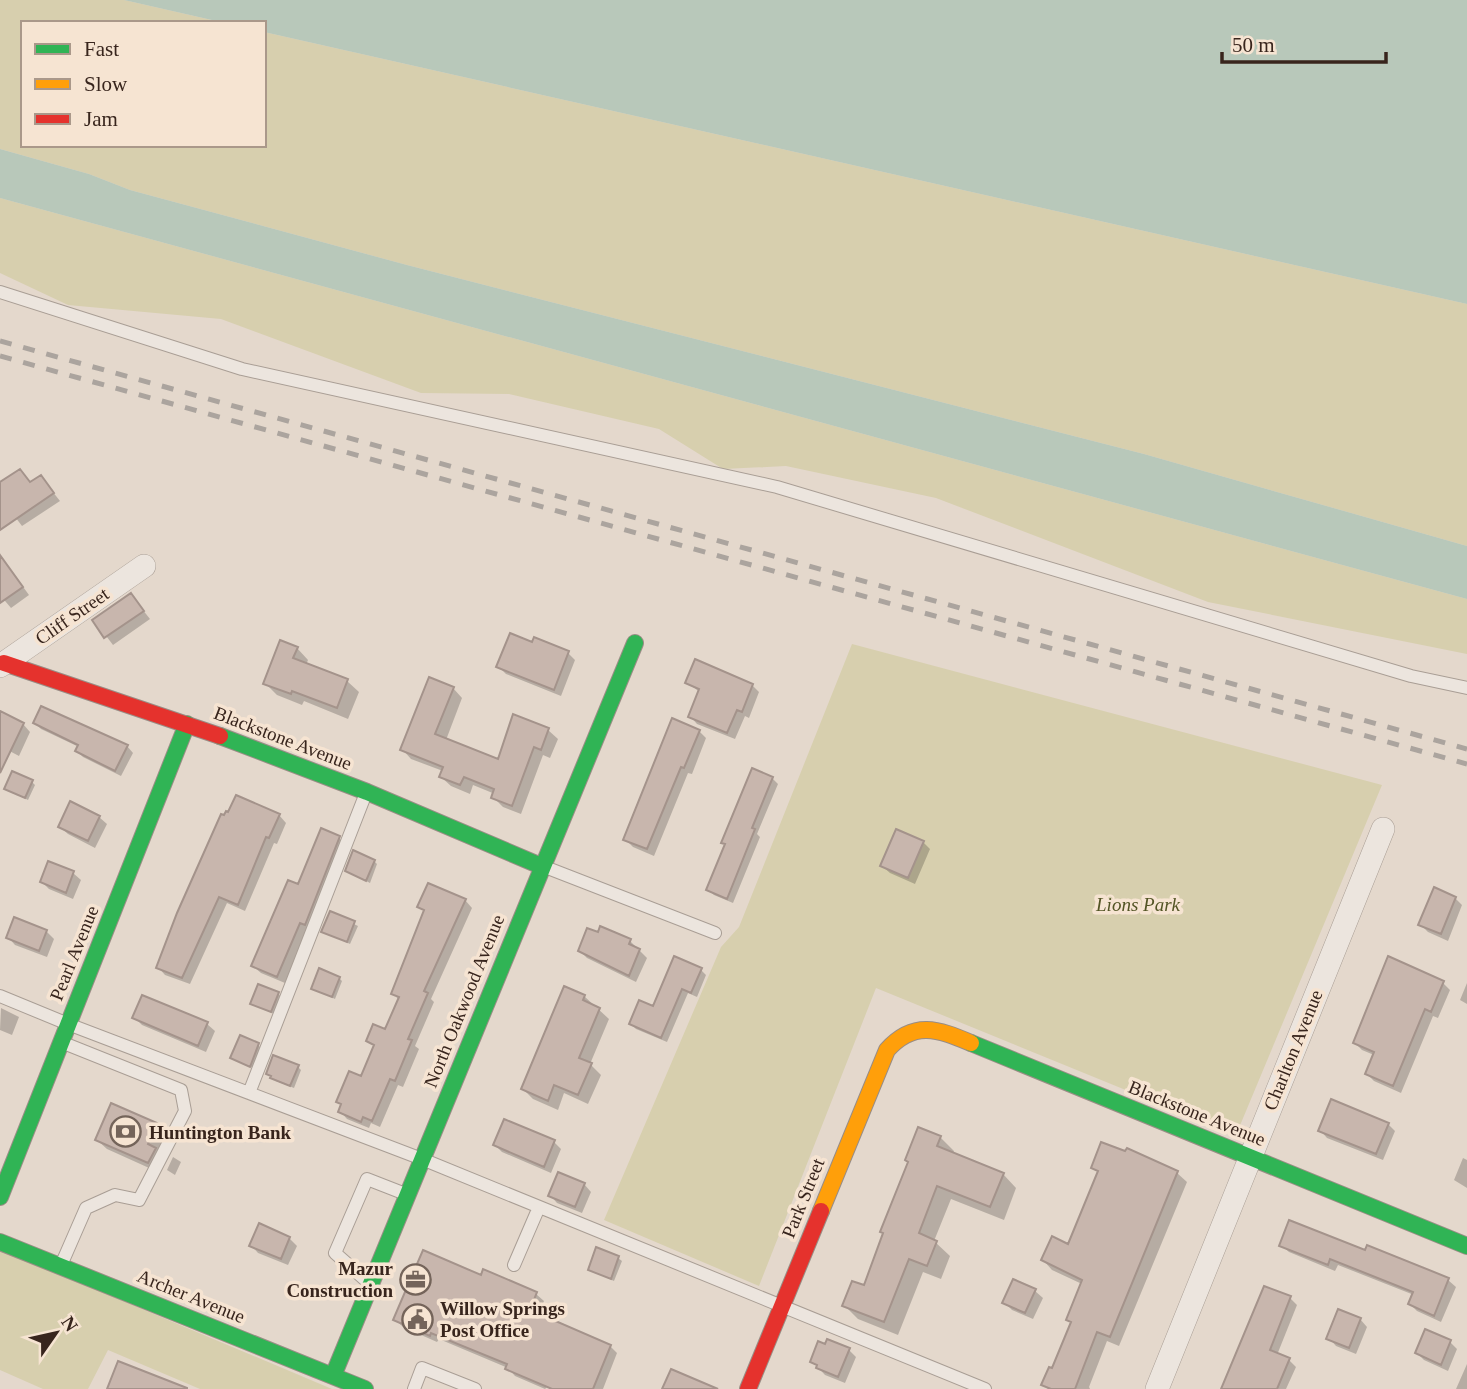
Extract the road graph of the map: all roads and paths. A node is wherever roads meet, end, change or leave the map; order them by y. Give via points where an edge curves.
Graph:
1 (0, 292) edge
2 (144, 566) dead end
3 (635, 643) dead end
4 (2, 665) edge
5 (1467, 688) edge
6 (187, 724) junction
7 (367, 792) junction
8 (1383, 829) dead end
9 (541, 866) junction
10 (715, 933) dead end
11 (0, 996) edge
12 (68, 1024) junction
13 (909, 1032) joint
14 (61, 1042) junction
15 (249, 1093) junction
16 (1249, 1157) junction
17 (422, 1159) junction
18 (408, 1195) junction
19 (0, 1197) edge
20 (539, 1207) junction
21 (0, 1242) edge
22 (1467, 1246) edge
23 (514, 1265) dead end
24 (61, 1266) junction
25 (371, 1285) junction
26 (782, 1306) junction
27 (333, 1376) junction
28 (365, 1389) edge
29 (414, 1389) edge
30 (475, 1389) edge
31 (748, 1389) edge
32 (985, 1389) edge
33 (1157, 1389) edge

1 - 5 lane via 242,369 777,486 1411,676
2 - 4 street, Cliff Street
3 - 9 street, North Oakwood Avenue
4 - 6 street, Blackstone Avenue
6 - 7 street, Blackstone Avenue
6 - 12 street, Pearl Avenue
7 - 9 street, Blackstone Avenue
7 - 15 lane
8 - 16 street, Charlton Avenue
9 - 10 lane
9 - 17 street, North Oakwood Avenue
11 - 12 lane
12 - 14 street, Pearl Avenue
12 - 15 lane
13 - 16 street, Blackstone Avenue via 940,1030
13 - 26 street, Park Street via 887,1049
14 - 19 street, Pearl Avenue
14 - 24 lane via 181,1090 185,1111 139,1200 115,1195 86,1208
15 - 17 lane
16 - 22 street, Blackstone Avenue
16 - 33 street, Charlton Avenue
17 - 18 street, North Oakwood Avenue
17 - 20 lane
18 - 25 street, North Oakwood Avenue
18 - 25 lane via 367,1179 335,1253
20 - 23 lane
20 - 26 lane
21 - 24 street, Archer Avenue
24 - 27 street, Archer Avenue
25 - 27 street, North Oakwood Avenue
26 - 31 street, Park Street
26 - 32 lane
27 - 28 street, Archer Avenue
29 - 30 lane via 422,1368

